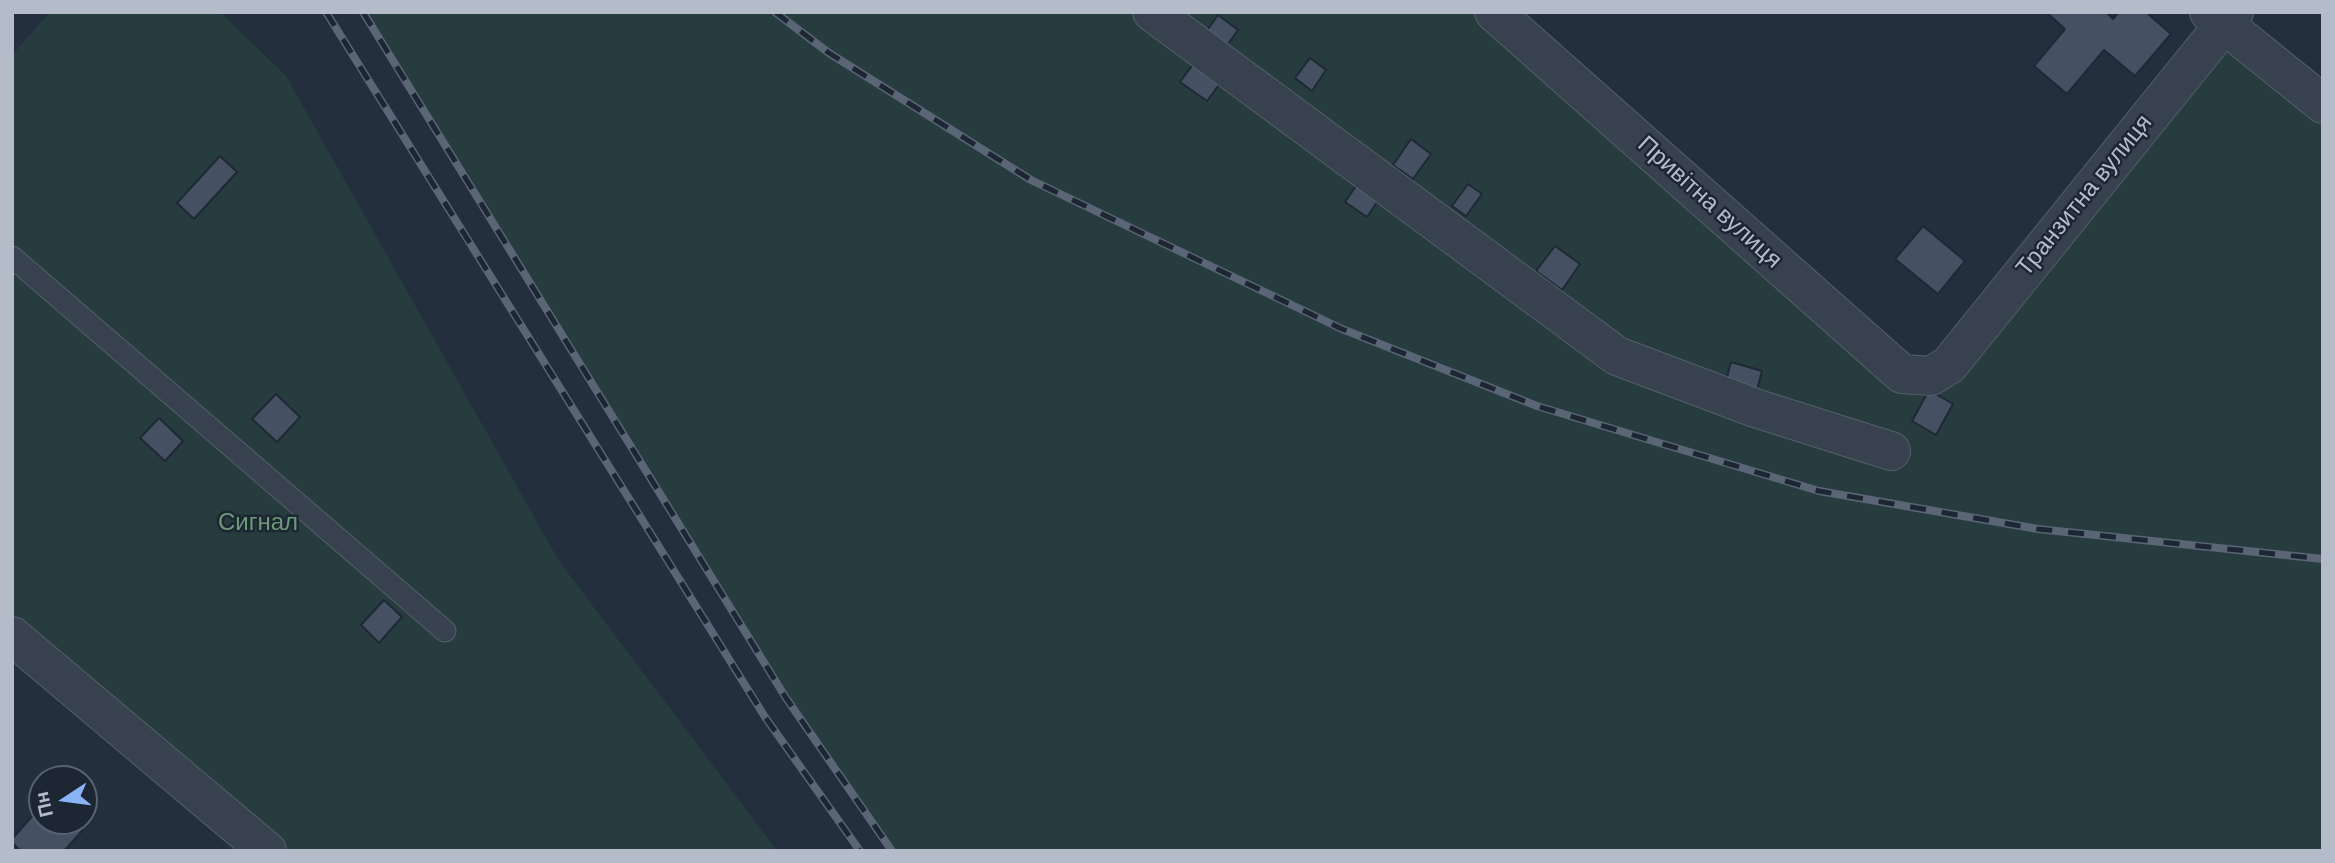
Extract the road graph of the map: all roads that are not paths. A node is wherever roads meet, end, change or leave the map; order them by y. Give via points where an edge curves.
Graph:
1 (1152, 12) edge
2 (1494, 12) edge
3 (2222, 16) edge
4 (2323, 104) edge
5 (12, 257) edge
6 (1931, 376) joint
7 (1891, 452) dead end
8 (445, 631) dead end
9 (12, 636) edge
10 (267, 851) edge

1 - 7 street via 1617,356
2 - 6 street, Привітна вулиця via 1902,374
3 - 4 street
3 - 6 street, Транзитна вулиця via 1949,365
5 - 8 lane
9 - 10 street

